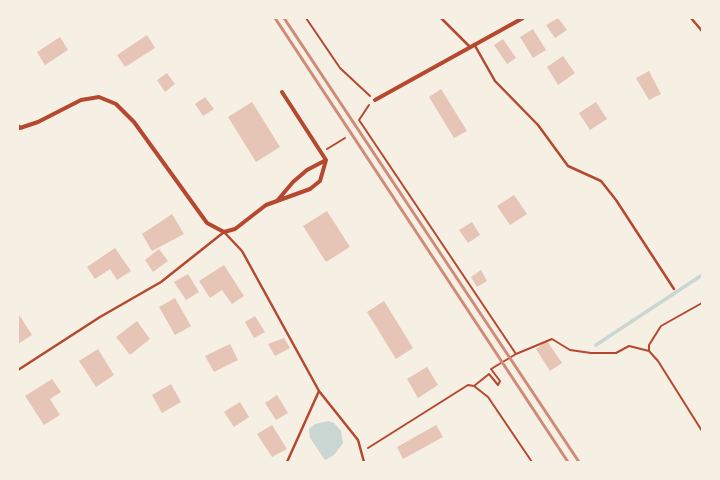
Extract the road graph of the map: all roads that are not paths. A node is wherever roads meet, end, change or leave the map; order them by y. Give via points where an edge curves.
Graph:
1 (441, 18) edge
2 (523, 18) edge
3 (691, 18) edge
4 (702, 31) edge
5 (474, 44) junction
6 (469, 46) junction
7 (282, 92) dead end
8 (374, 100) road end
9 (18, 126) edge
10 (326, 160) junction
11 (277, 201) junction
12 (224, 232) junction
13 (674, 289) dead end
14 (18, 370) edge
15 (319, 391) junction
16 (287, 462) edge
17 (364, 462) edge

1 - 6 lane
2 - 5 street
3 - 4 lane
5 - 6 street
5 - 13 lane via 495,81 538,125 568,166 601,181
6 - 8 street
7 - 10 street
9 - 12 street via 20,128 38,122 81,100 99,97 116,104 134,122 207,223
10 - 11 street via 307,170
10 - 11 street via 320,181 310,189
11 - 12 street via 266,205 236,229
12 - 14 lane via 160,282
12 - 15 lane via 242,251
15 - 16 lane
15 - 17 lane via 358,440

